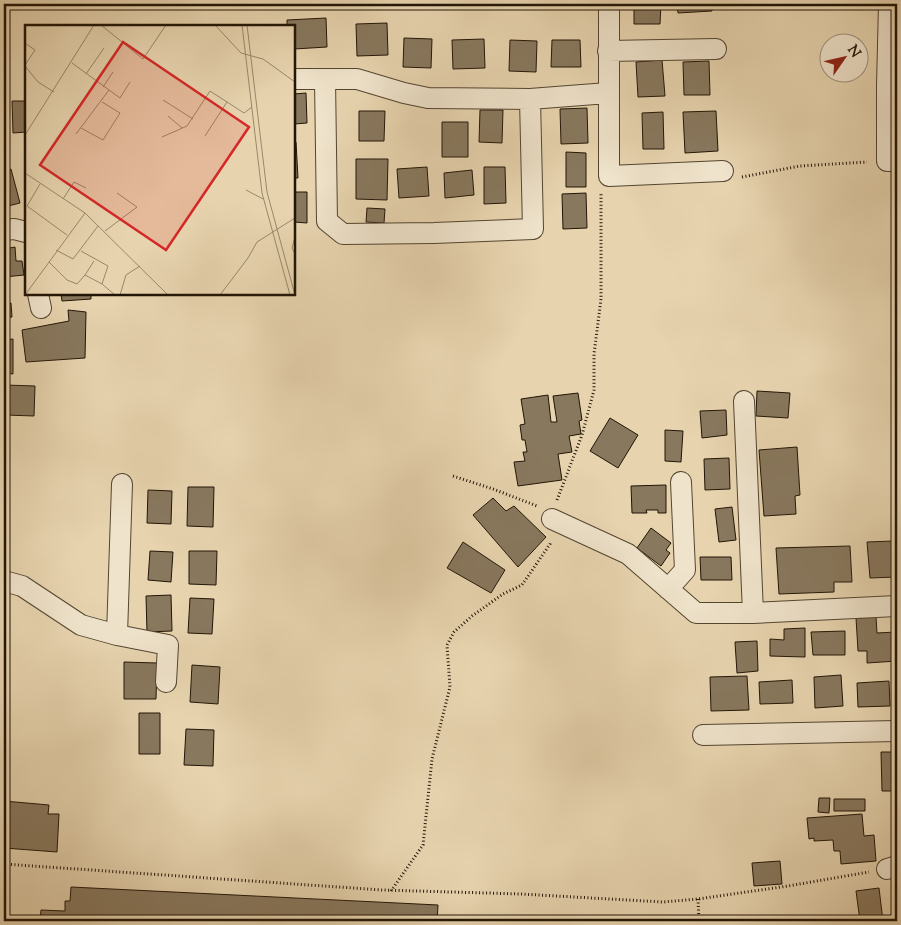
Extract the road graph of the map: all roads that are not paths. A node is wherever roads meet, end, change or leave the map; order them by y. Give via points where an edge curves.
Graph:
1 (609, 4) edge
2 (889, 4) edge
3 (716, 49) dead end
4 (608, 51) junction
5 (295, 79) edge
6 (325, 79) junction
7 (608, 93) junction
8 (530, 99) junction
9 (892, 161) edge
10 (723, 171) road end
11 (4, 230) edge
12 (25, 232) edge
13 (744, 401) dead end
14 (681, 482) dead end
15 (122, 484) dead end
16 (545, 513) road end
17 (4, 581) edge
18 (668, 589) junction
19 (897, 606) edge
20 (753, 613) junction
21 (117, 635) junction
22 (166, 682) dead end
23 (897, 731) edge
24 (703, 735) dead end

1 - 4 street
2 - 9 street via 887,86
3 - 4 street
4 - 7 street
5 - 6 street
6 - 8 street via 357,79 428,98
6 - 8 street via 327,220 343,234 533,229
7 - 8 street
7 - 10 street via 609,176
11 - 12 street
13 - 20 street
14 - 18 street via 685,570
15 - 21 street
16 - 18 street via 628,554
17 - 21 street via 22,586 81,625
18 - 20 street via 696,613
19 - 20 street
21 - 22 street via 168,645
23 - 24 street

